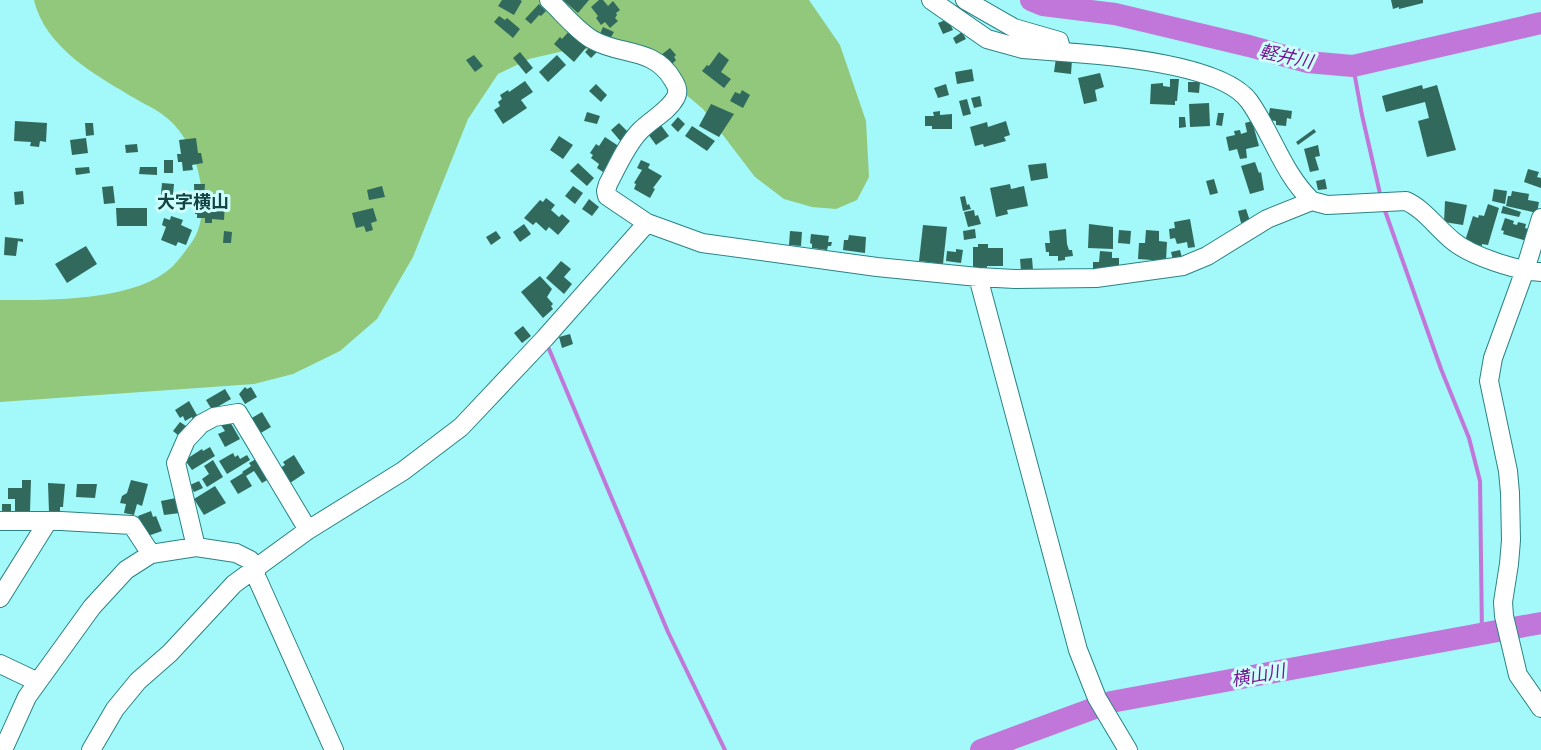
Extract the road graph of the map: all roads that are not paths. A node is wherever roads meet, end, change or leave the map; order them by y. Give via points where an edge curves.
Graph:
1 (549, 0) edge
2 (931, 0) edge
3 (965, 0) edge
4 (1062, 52) junction
5 (1312, 201) junction
6 (1541, 218) edge
7 (647, 223) junction
8 (1533, 271) edge
9 (978, 278) junction
10 (0, 521) edge
11 (48, 521) junction
12 (308, 530) junction
13 (196, 547) junction
14 (151, 554) junction
15 (256, 567) junction
16 (0, 598) edge
17 (0, 664) edge
18 (38, 682) junction
19 (1541, 708) edge
20 (3, 750) edge
21 (91, 750) edge
22 (334, 750) edge
23 (1128, 750) edge

1 - 7 street via 589,38 657,63 677,86 672,104 633,139 606,191 607,196
2 - 4 street via 987,39 1023,49
3 - 4 street via 1014,28 1059,41
4 - 5 street via 1114,55 1179,67 1232,86 1249,102 1284,165
5 - 8 street via 1337,205 1406,201 1455,243
5 - 9 street via 1267,219 1183,266 1096,278
6 - 8 street
7 - 9 street via 702,243
7 - 12 street via 461,427 404,471
8 - 19 street via 1489,370 1510,493 1511,540 1504,616 1518,675
9 - 23 street via 1078,650 1097,698
10 - 11 street
11 - 14 street via 132,525
11 - 16 street
12 - 13 street via 238,413 214,417 201,424 186,440 176,463
12 - 15 street
13 - 14 street
13 - 15 street via 236,553
14 - 18 street via 126,570 92,607
15 - 21 street via 234,584 170,653 138,681 115,709
15 - 22 street via 256,576
17 - 18 street
18 - 20 street

